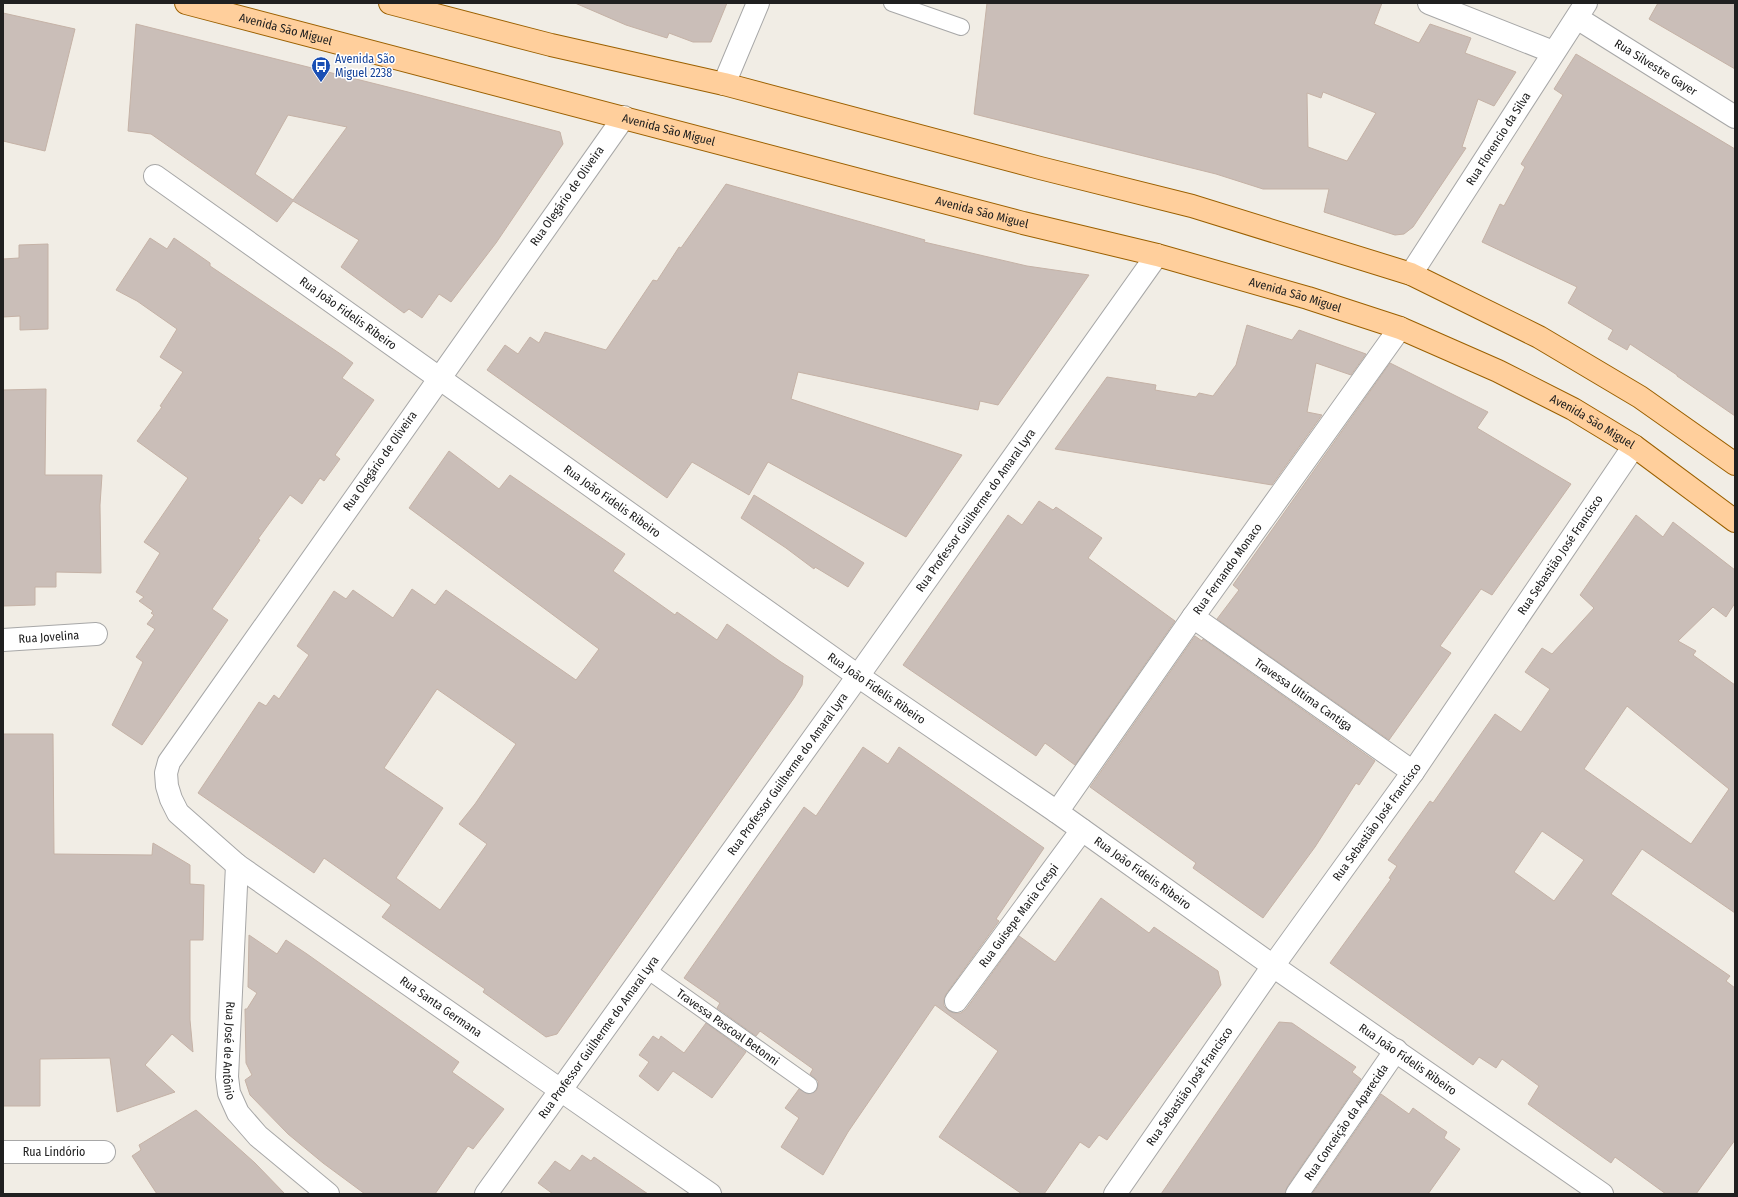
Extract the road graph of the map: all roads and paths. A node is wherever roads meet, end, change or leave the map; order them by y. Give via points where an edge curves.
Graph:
1 (186, 3) edge
2 (390, 3) edge
3 (758, 3) edge
4 (892, 3) edge
5 (1429, 3) edge
6 (1581, 11) edge
7 (961, 28) dead end
8 (1553, 52) junction
9 (724, 84) junction
10 (624, 117) junction
11 (1735, 117) edge
12 (155, 176) dead end
13 (1157, 255) junction
14 (1411, 274) junction
15 (1400, 328) junction
16 (439, 377) junction
17 (1634, 446) junction
18 (1735, 464) edge
19 (1735, 521) edge
20 (1193, 617) junction
21 (96, 634) dead end
22 (3, 640) edge
23 (858, 676) junction
24 (1413, 772) junction
25 (178, 812) joint
26 (1057, 812) junction
27 (1082, 830) junction
28 (237, 865) junction
29 (1274, 966) junction
30 (647, 970) junction
31 (956, 1001) dead end
32 (1396, 1050) junction
33 (809, 1085) dead end
34 (560, 1089) junction
35 (3, 1152) edge
36 (104, 1152) dead end
37 (328, 1194) edge
38 (486, 1194) edge
39 (710, 1194) edge
40 (1115, 1194) edge
41 (1297, 1194) edge
42 (1602, 1194) edge

1 - 10 main road, Avenida São Miguel
2 - 9 main road via 551,45
3 - 9 street
4 - 7 lane
5 - 8 street
6 - 8 street, Rua Florencio da Silva
6 - 11 street, Rua Silvestre Gayer
8 - 14 street, Rua Florencio da Silva
9 - 14 main road via 1192,206
10 - 13 main road, Avenida São Miguel via 1023,223
10 - 16 street, Rua Olegário de Oliveira
12 - 16 street, Rua João Fidelis Ribeiro
13 - 15 main road, Avenida São Miguel via 1308,298
13 - 23 street, Rua Professor Guilherme do Amaral Lyra
14 - 18 main road via 1546,341 1640,397
15 - 17 main road, Avenida São Miguel via 1498,371 1573,410
15 - 20 street, Rua Fernando Monaco
16 - 23 street, Rua João Fidelis Ribeiro
16 - 25 street, Rua Olegário de Oliveira via 169,762 166,773 167,786
17 - 19 main road, Avenida São Miguel
17 - 24 street, Rua Sebastião José Francisco
20 - 24 street, Travessa Ultima Cantiga
20 - 26 street, Rua Fernando Monaco
21 - 22 street, Rua Jovelina
23 - 26 street, Rua João Fidelis Ribeiro
23 - 30 street, Rua Professor Guilherme do Amaral Lyra
24 - 29 street, Rua Sebastião José Francisco
25 - 28 street, Rua Santa Germana
26 - 27 street, Rua João Fidelis Ribeiro
27 - 29 street, Rua João Fidelis Ribeiro
27 - 31 street, Rua Guisepe Maria Crespi
28 - 34 street, Rua Santa Germana
28 - 37 street, Rua José de Antônio via 227,1077 229,1093 238,1113 258,1136
29 - 32 street, Rua João Fidelis Ribeiro
29 - 40 street, Rua Sebastião José Francisco
30 - 33 lane, Travessa Pascoal Betonni
30 - 34 street, Rua Professor Guilherme do Amaral Lyra
32 - 41 street, Rua Conceição da Aparecida
32 - 42 street, Rua João Fidelis Ribeiro
34 - 38 street, Rua Professor Guilherme do Amaral Lyra
34 - 39 street, Rua Santa Germana
35 - 36 street, Rua Lindório

